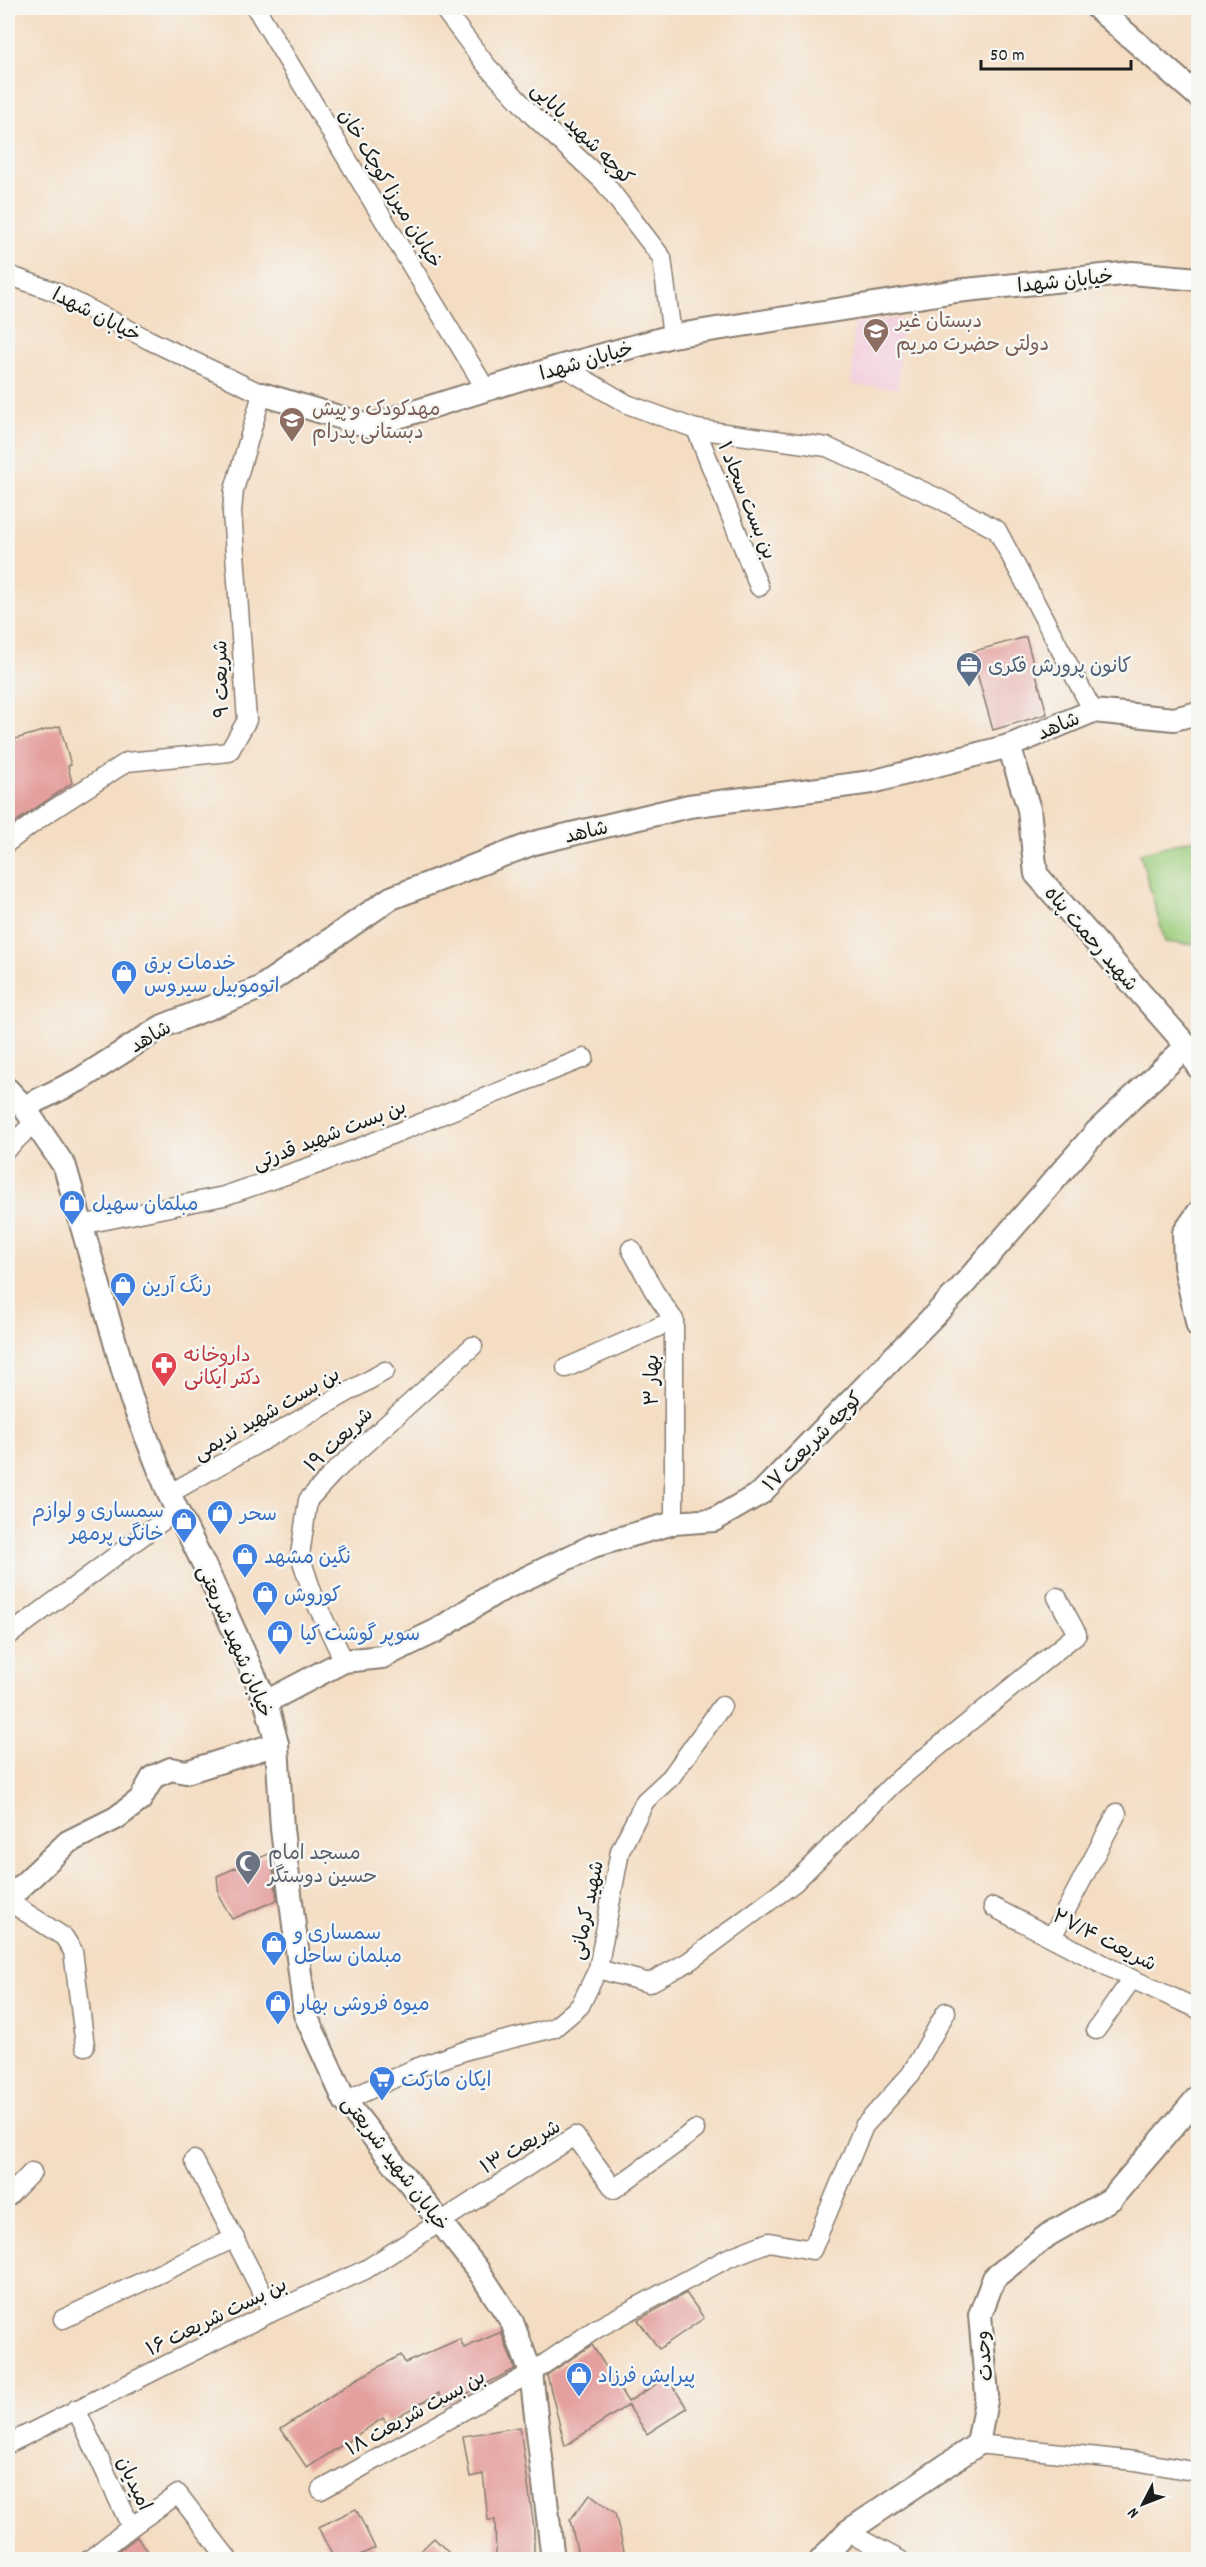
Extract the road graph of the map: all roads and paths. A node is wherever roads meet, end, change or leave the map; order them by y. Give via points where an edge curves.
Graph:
1 (256, 8) edge
2 (443, 8) edge
3 (1097, 8) edge
4 (1198, 96) edge
5 (8, 275) edge
6 (1198, 279) edge
7 (672, 336) junction
8 (562, 366) junction
9 (487, 391) junction
10 (262, 394) junction
11 (696, 429) junction
12 (759, 587) dead end
13 (1093, 711) junction
14 (1198, 713) edge
15 (1009, 746) junction
16 (8, 842) edge
17 (1187, 1046) junction
18 (584, 1058) dead end
19 (1198, 1067) edge
20 (8, 1090) edge
21 (30, 1115) junction
22 (8, 1148) edge
23 (1198, 1213) edge
24 (81, 1225) junction
25 (631, 1249) dead end
26 (674, 1320) junction
27 (1198, 1326) edge
28 (473, 1346) dead end
29 (566, 1368) dead end
30 (385, 1371) dead end
31 (173, 1503) junction
32 (674, 1523) junction
33 (1057, 1597) dead end
34 (8, 1636) edge
35 (344, 1661) junction
36 (266, 1702) junction
37 (722, 1706) dead end
38 (277, 1744) junction
39 (1118, 1813) dead end
40 (8, 1900) edge
41 (993, 1907) dead end
42 (1052, 1938) junction
43 (598, 1969) junction
44 (1132, 1979) junction
45 (1198, 2009) edge
46 (946, 2012) dead end
47 (1096, 2030) dead end
48 (85, 2046) dead end
49 (1198, 2097) edge
50 (345, 2101) junction
51 (695, 2130) dead end
52 (194, 2160) dead end
53 (32, 2172) dead end
54 (8, 2198) edge
55 (440, 2222) junction
56 (235, 2238) junction
57 (272, 2312) junction
58 (63, 2319) dead end
59 (531, 2373) junction
60 (76, 2409) junction
61 (8, 2444) edge
62 (978, 2444) junction
63 (1198, 2472) edge
64 (321, 2490) dead end
65 (131, 2527) junction
66 (848, 2532) junction
67 (88, 2559) edge
68 (229, 2559) edge
69 (553, 2559) edge
70 (821, 2559) edge
71 (900, 2559) edge

1 - 9 street, خیابان میرزا کوچک خان
2 - 7 street, کوچه شهید بابایی via 494,74 603,181 662,258
3 - 4 street
5 - 10 street, خیابان شهدا via 56,292
6 - 7 street, خیابان شهدا via 1132,273 968,290
7 - 8 street, خیابان شهدا
8 - 9 street, خیابان شهدا
8 - 11 street via 627,404
9 - 10 street, خیابان شهدا via 369,426
10 - 16 street, شریعت ۹ via 234,490 232,512 247,720 229,752 127,762
11 - 12 street, بن بست سجاد ۱
11 - 13 street via 827,447 997,530
13 - 14 street, شاهد via 1174,719
13 - 15 street, شاهد
15 - 17 street, شهید رحمت پناه via 1029,808 1036,874
15 - 21 street, شاهد via 872,782 689,806 534,843 391,898 260,988 163,1026
17 - 19 street
17 - 32 street, کوچه شریعت ۱۷ via 1096,1132 959,1290 761,1493 714,1520
18 - 24 street, بن بست شهید قدرتی via 318,1164 234,1192
20 - 21 street, خیابان شهید شریعتی
21 - 22 street
21 - 24 street, خیابان شهید شریعتی via 65,1167
23 - 27 street via 1184,1233 1185,1266
24 - 31 street, خیابان شهید شریعتی via 131,1398
25 - 26 street
26 - 29 street
26 - 32 street, بهار ۳
28 - 35 street, شریعت ۱۹ via 308,1500 300,1554 315,1601
30 - 31 street, بن بست شهید ندیمی
31 - 34 street, بن بست شهید ندیمی
31 - 36 street, خیابان شهید شریعتی
32 - 35 street, کوچه شریعت ۱۷ via 593,1546 495,1593 436,1631 382,1657
33 - 43 street via 1077,1634 894,1783 795,1882 688,1962 650,1983
35 - 36 street, کوچه شریعت ۱۷
36 - 38 street, خیابان شهید شریعتی
37 - 43 street, شهید کرمانی via 671,1777 645,1801 620,1851
38 - 40 street via 186,1772 171,1769 153,1777 140,1800 116,1818 68,1842
38 - 50 street, خیابان شهید شریعتی via 282,1829 306,2014
39 - 42 street
40 - 48 street via 64,1937 73,1952
41 - 42 street, شریعت ۲۷/۴
42 - 44 street, شریعت ۲۷/۴
43 - 50 street, شهید کرمانی via 580,2006 554,2028 470,2049 416,2068
44 - 45 street, شریعت ۲۷/۴
44 - 47 street
46 - 59 street, بن بست شریعت ۱۸ via 911,2074 864,2126 812,2250 769,2242 728,2258 596,2329
49 - 62 street, وحدت via 1111,2199 1048,2235 994,2278 980,2316 987,2395
50 - 55 street, خیابان شهید شریعتی
51 - 55 street, شریعت ۱۳ via 614,2190 575,2136
52 - 56 street
53 - 54 street
55 - 57 street, بن بست شریعت ۱۶ via 365,2270
55 - 59 street, خیابان شهید شریعتی via 512,2322
56 - 57 street
56 - 58 street
57 - 60 street, بن بست شریعت ۱۶
59 - 64 street, بن بست شریعت ۱۸
59 - 69 street, خیابان شهید شریعتی
60 - 61 street, بن بست شریعت ۱۶
60 - 65 street, امیدیان
62 - 63 street
62 - 66 street
65 - 67 street, امیدیان
65 - 68 street via 178,2494
66 - 70 street
66 - 71 street

